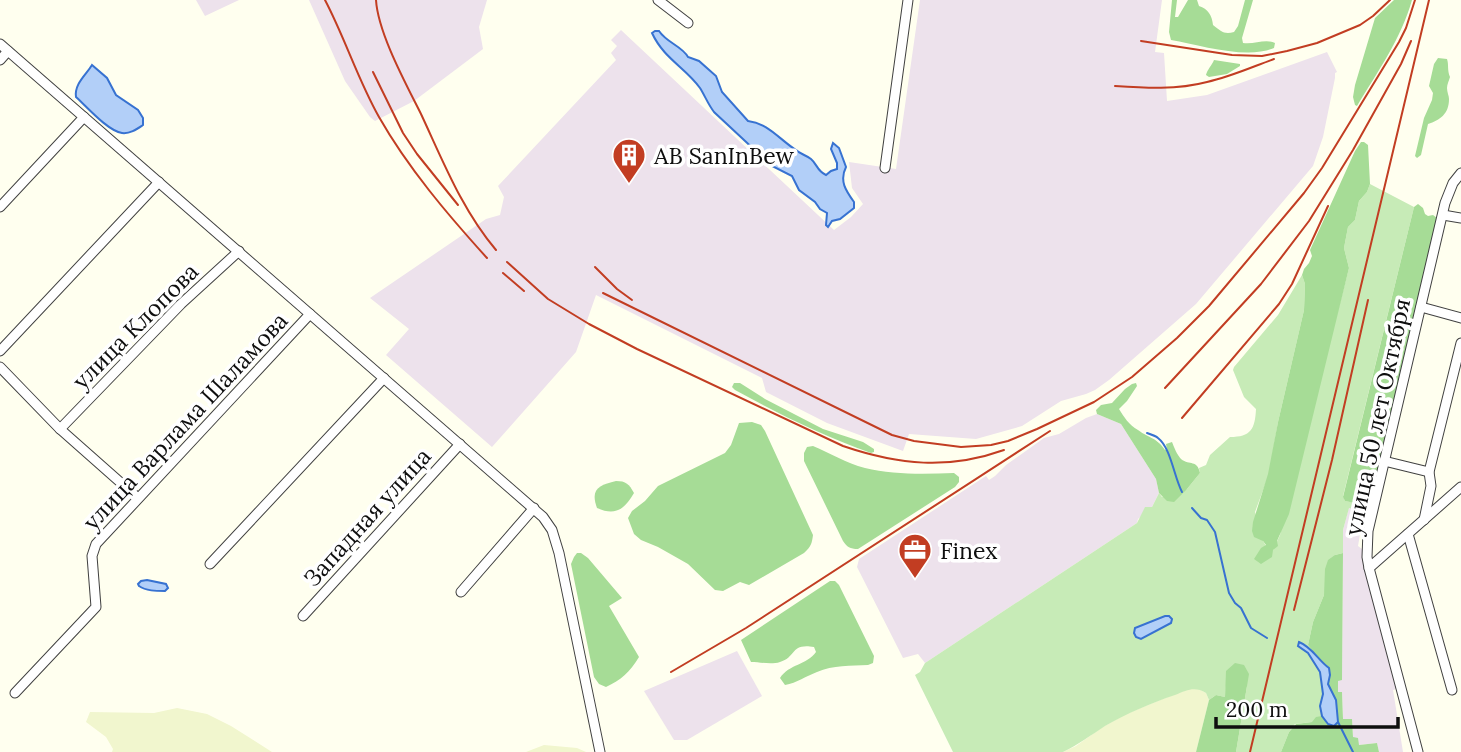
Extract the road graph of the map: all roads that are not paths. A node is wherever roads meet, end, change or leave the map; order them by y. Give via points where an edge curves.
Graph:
1 (658, 0) edge
2 (908, 0) edge
3 (688, 23) dead end
4 (0, 44) edge
5 (8, 51) junction
6 (0, 60) edge
7 (84, 117) junction
8 (886, 168) dead end
9 (1461, 173) edge
10 (159, 182) junction
11 (0, 206) edge
12 (1443, 215) junction
13 (1461, 218) edge
14 (239, 251) junction
15 (1420, 307) junction
16 (310, 314) junction
17 (1461, 318) edge
18 (1461, 343) edge
19 (0, 351) edge
20 (0, 367) edge
21 (384, 378) junction
22 (60, 429) junction
23 (460, 444) junction
24 (1384, 461) junction
25 (1429, 472) junction
26 (1461, 487) edge
27 (138, 498) junction
28 (534, 509) junction
29 (1424, 520) junction
30 (1408, 534) junction
31 (210, 564) dead end
32 (1369, 568) junction
33 (461, 592) dead end
34 (303, 617) dead end
35 (1452, 690) dead end
36 (15, 693) dead end
37 (600, 752) edge
38 (1418, 752) edge

1 - 3 street
2 - 8 street
4 - 5 street
5 - 6 street
5 - 7 street
7 - 10 street
7 - 11 street
9 - 12 street, улица 50 лет Октября
10 - 14 street
10 - 19 street
12 - 13 street
12 - 15 street, улица 50 лет Октября
14 - 16 street
14 - 22 street, улица Клопова
15 - 17 street
15 - 24 street, улица 50 лет Октября
16 - 21 street
16 - 27 street, улица Варлама Шаламова
18 - 25 street
20 - 22 street
21 - 23 street
21 - 31 street
22 - 27 street
23 - 28 street
23 - 34 street, Западная улица
24 - 25 street
24 - 32 street, улица 50 лет Октября via 1368,531
25 - 29 street
26 - 29 street
27 - 36 street, улица Варлама Шаламова via 96,544 92,556 96,607
28 - 33 street
28 - 37 street via 556,540
29 - 30 street
30 - 32 street
30 - 35 street
32 - 38 street, улица 50 лет Октября

